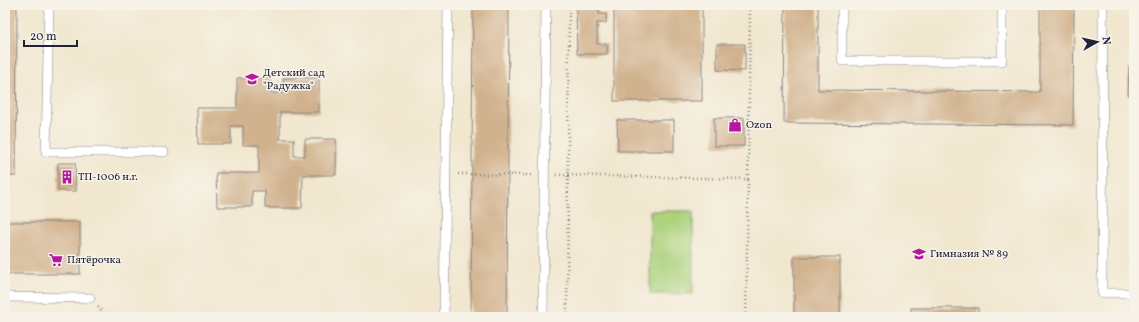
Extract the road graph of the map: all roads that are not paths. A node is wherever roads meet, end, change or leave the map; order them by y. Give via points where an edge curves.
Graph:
1 (49, 5) edge
2 (448, 5) edge
3 (546, 5) edge
4 (842, 5) edge
5 (1002, 5) edge
6 (1103, 5) edge
7 (164, 152) dead end
8 (1134, 293) edge
9 (5, 297) edge
10 (90, 298) dead end
11 (444, 317) edge
12 (543, 317) edge

1 - 7 lane via 46,152
2 - 11 lane
3 - 12 lane
4 - 5 lane via 842,61 1002,61
6 - 8 lane via 1102,293
9 - 10 lane

